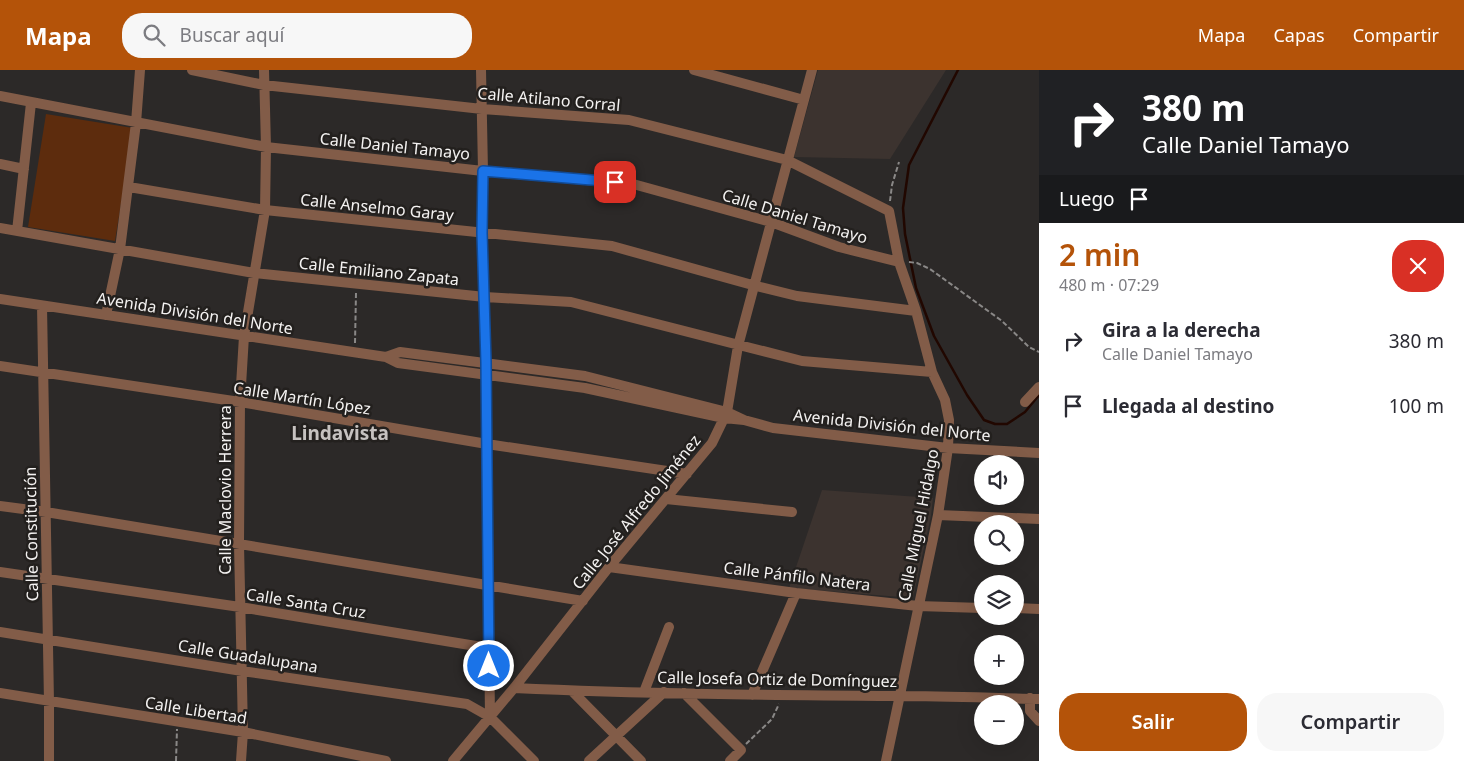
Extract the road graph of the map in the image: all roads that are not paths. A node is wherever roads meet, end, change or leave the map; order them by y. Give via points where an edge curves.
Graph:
1 (140, 70) edge
2 (192, 70) edge
3 (264, 70) edge
4 (481, 70) edge
5 (694, 70) edge
6 (812, 70) edge
7 (264, 85) junction
8 (0, 96) edge
9 (804, 100) junction
10 (31, 103) junction
11 (482, 109) junction
12 (136, 123) junction
13 (266, 147) junction
14 (787, 160) junction
15 (0, 164) edge
16 (24, 169) junction
17 (483, 171) junction
18 (129, 187) junction
19 (265, 210) junction
20 (889, 211) joint
21 (771, 222) junction
22 (0, 228) edge
23 (17, 231) junction
24 (482, 233) junction
25 (120, 249) junction
26 (903, 262) junction
27 (254, 273) junction
28 (756, 286) junction
29 (485, 297) junction
30 (0, 299) edge
31 (42, 306) junction
32 (916, 311) junction
33 (106, 315) junction
34 (244, 336) junction
35 (738, 346) junction
36 (386, 357) junction
37 (486, 362) junction
38 (0, 366) edge
39 (932, 372) junction
40 (43, 373) junction
41 (486, 374) junction
42 (1039, 387) edge
43 (240, 402) junction
44 (1026, 402) dead end
45 (725, 415) junction
46 (487, 444) junction
47 (948, 448) junction
48 (1039, 453) edge
49 (687, 474) junction
50 (666, 499) junction
51 (0, 506) edge
52 (46, 512) junction
53 (792, 512) dead end
54 (938, 516) junction
55 (1039, 519) edge
56 (239, 544) junction
57 (609, 567) junction
58 (0, 572) edge
59 (47, 578) junction
60 (489, 586) junction
61 (796, 593) junction
62 (583, 600) junction
63 (918, 606) junction
64 (240, 607) junction
65 (974, 608) edge
66 (1024, 608) edge
67 (1039, 609) edge
68 (669, 627) dead end
69 (0, 632) edge
70 (48, 638) junction
71 (488, 648) junction
72 (242, 671) junction
73 (514, 688) junction
74 (572, 691) junction
75 (644, 692) junction
76 (664, 692) junction
77 (0, 693) edge
78 (684, 693) junction
79 (752, 695) junction
80 (900, 696) junction
81 (1035, 699) edge
82 (49, 702) junction
83 (490, 717) junction
84 (1039, 721) edge
85 (243, 732) junction
86 (616, 735) junction
87 (49, 761) edge
88 (241, 761) edge
89 (386, 761) edge
90 (454, 761) edge
91 (534, 761) edge
92 (590, 761) edge
93 (641, 761) edge
94 (730, 761) edge
95 (886, 761) edge

1 - 12 street
2 - 7 street, Calle Atilano Corral
3 - 7 street, Calle Maclovio Herrera
4 - 11 street
5 - 9 street
6 - 9 street, Calle José Alfredo Jiménez
7 - 11 street, Calle Atilano Corral
7 - 13 street, Calle Maclovio Herrera
8 - 10 street, Calle Daniel Tamayo
9 - 14 street, Calle José Alfredo Jiménez
10 - 12 street, Calle Daniel Tamayo
10 - 16 street
11 - 14 street, Calle Atilano Corral via 629,120
11 - 17 street
12 - 13 street, Calle Daniel Tamayo
12 - 18 street
13 - 17 street, Calle Daniel Tamayo
13 - 19 street, Calle Maclovio Herrera
14 - 20 street, Calle Atilano Corral
14 - 21 street, Calle José Alfredo Jiménez
15 - 16 street
16 - 23 street
17 - 21 street, Calle Daniel Tamayo via 633,184
17 - 24 street
18 - 19 street, Calle Anselmo Garay
18 - 25 street
19 - 24 street, Calle Anselmo Garay
19 - 27 street, Calle Maclovio Herrera
20 - 26 street, Calle Miguel Hidalgo
21 - 26 street, Calle Daniel Tamayo via 839,247
21 - 28 street, Calle José Alfredo Jiménez
22 - 23 street, Calle Emiliano Zapata
23 - 25 street, Calle Emiliano Zapata
24 - 28 street, Calle Anselmo Garay via 618,248
24 - 29 street
25 - 27 street, Calle Emiliano Zapata
25 - 33 street
26 - 32 street, Calle Miguel Hidalgo
27 - 29 street, Calle Emiliano Zapata
27 - 34 street, Calle Maclovio Herrera
28 - 32 street, Calle Anselmo Garay via 806,297
28 - 35 street, Calle José Alfredo Jiménez
29 - 35 street, Calle Emiliano Zapata via 571,302
29 - 37 street
30 - 31 street, Avenida División del Norte
31 - 33 street, Avenida División del Norte
31 - 40 street, Calle Constitución
32 - 39 street, Calle Miguel Hidalgo
33 - 34 street, Avenida División del Norte
34 - 36 street, Avenida División del Norte
34 - 43 street, Calle Maclovio Herrera
35 - 39 street, Calle Emiliano Zapata via 802,361
35 - 45 street, Calle José Alfredo Jiménez
36 - 37 street, Avenida División del Norte via 400,352
36 - 41 street, Avenida División del Norte via 398,363
37 - 41 street
37 - 45 street, Avenida División del Norte via 585,376
38 - 40 street, Calle Martín López
39 - 47 street, Calle Miguel Hidalgo via 948,409
40 - 43 street, Calle Martín López
40 - 52 street, Calle Constitución
41 - 45 street, Avenida División del Norte via 585,388
41 - 46 street
42 - 44 street
43 - 46 street, Calle Martín López
43 - 56 street, Calle Maclovio Herrera
45 - 47 street, Avenida División del Norte via 773,428
45 - 49 street, Calle José Alfredo Jiménez via 712,443
46 - 49 street, Calle Martín López
46 - 60 street
47 - 48 street, Avenida División del Norte
47 - 54 street, Calle Miguel Hidalgo
49 - 50 street, Calle José Alfredo Jiménez
50 - 53 street
50 - 57 street, Calle José Alfredo Jiménez
51 - 52 street
52 - 56 street
52 - 59 street, Calle Constitución
54 - 55 street
54 - 63 street, Calle Miguel Hidalgo
56 - 60 street
56 - 64 street, Calle Maclovio Herrera
57 - 61 street, Calle Pánfilo Natera
57 - 62 street, Calle José Alfredo Jiménez
58 - 59 street, Calle Santa Cruz
59 - 64 street, Calle Santa Cruz
59 - 70 street, Calle Constitución
60 - 62 street
60 - 71 street
61 - 63 street, Calle Pánfilo Natera
61 - 79 street
62 - 73 street, Calle José Alfredo Jiménez
63 - 65 street, Calle Pánfilo Natera
63 - 80 street, Calle Miguel Hidalgo
64 - 71 street, Calle Santa Cruz
64 - 72 street, Calle Maclovio Herrera
66 - 67 street
68 - 75 street
69 - 70 street, Calle Guadalupana
70 - 72 street, Calle Guadalupana
70 - 82 street, Calle Constitución
71 - 83 street
72 - 83 street, Calle Guadalupana via 467,704
72 - 85 street, Calle Maclovio Herrera
73 - 74 street, Calle Josefa Ortiz de Domínguez
73 - 83 street, Calle José Alfredo Jiménez
74 - 75 street, Calle Josefa Ortiz de Domínguez
74 - 86 street
75 - 76 street, Calle Josefa Ortiz de Domínguez
76 - 78 street, Calle Josefa Ortiz de Domínguez
76 - 86 street
77 - 82 street, Calle Libertad
78 - 79 street, Calle Josefa Ortiz de Domínguez
78 - 94 street via 741,750
79 - 80 street, Calle Josefa Ortiz de Domínguez
80 - 81 street, Calle Josefa Ortiz de Domínguez
80 - 95 street, Calle Miguel Hidalgo
81 - 84 street via 1030,711
82 - 85 street, Calle Libertad
82 - 87 street, Calle Constitución
83 - 90 street, Calle José Alfredo Jiménez
83 - 91 street, Calle Guadalupana
85 - 88 street, Calle Maclovio Herrera
85 - 89 street, Calle Libertad
86 - 92 street
86 - 93 street

